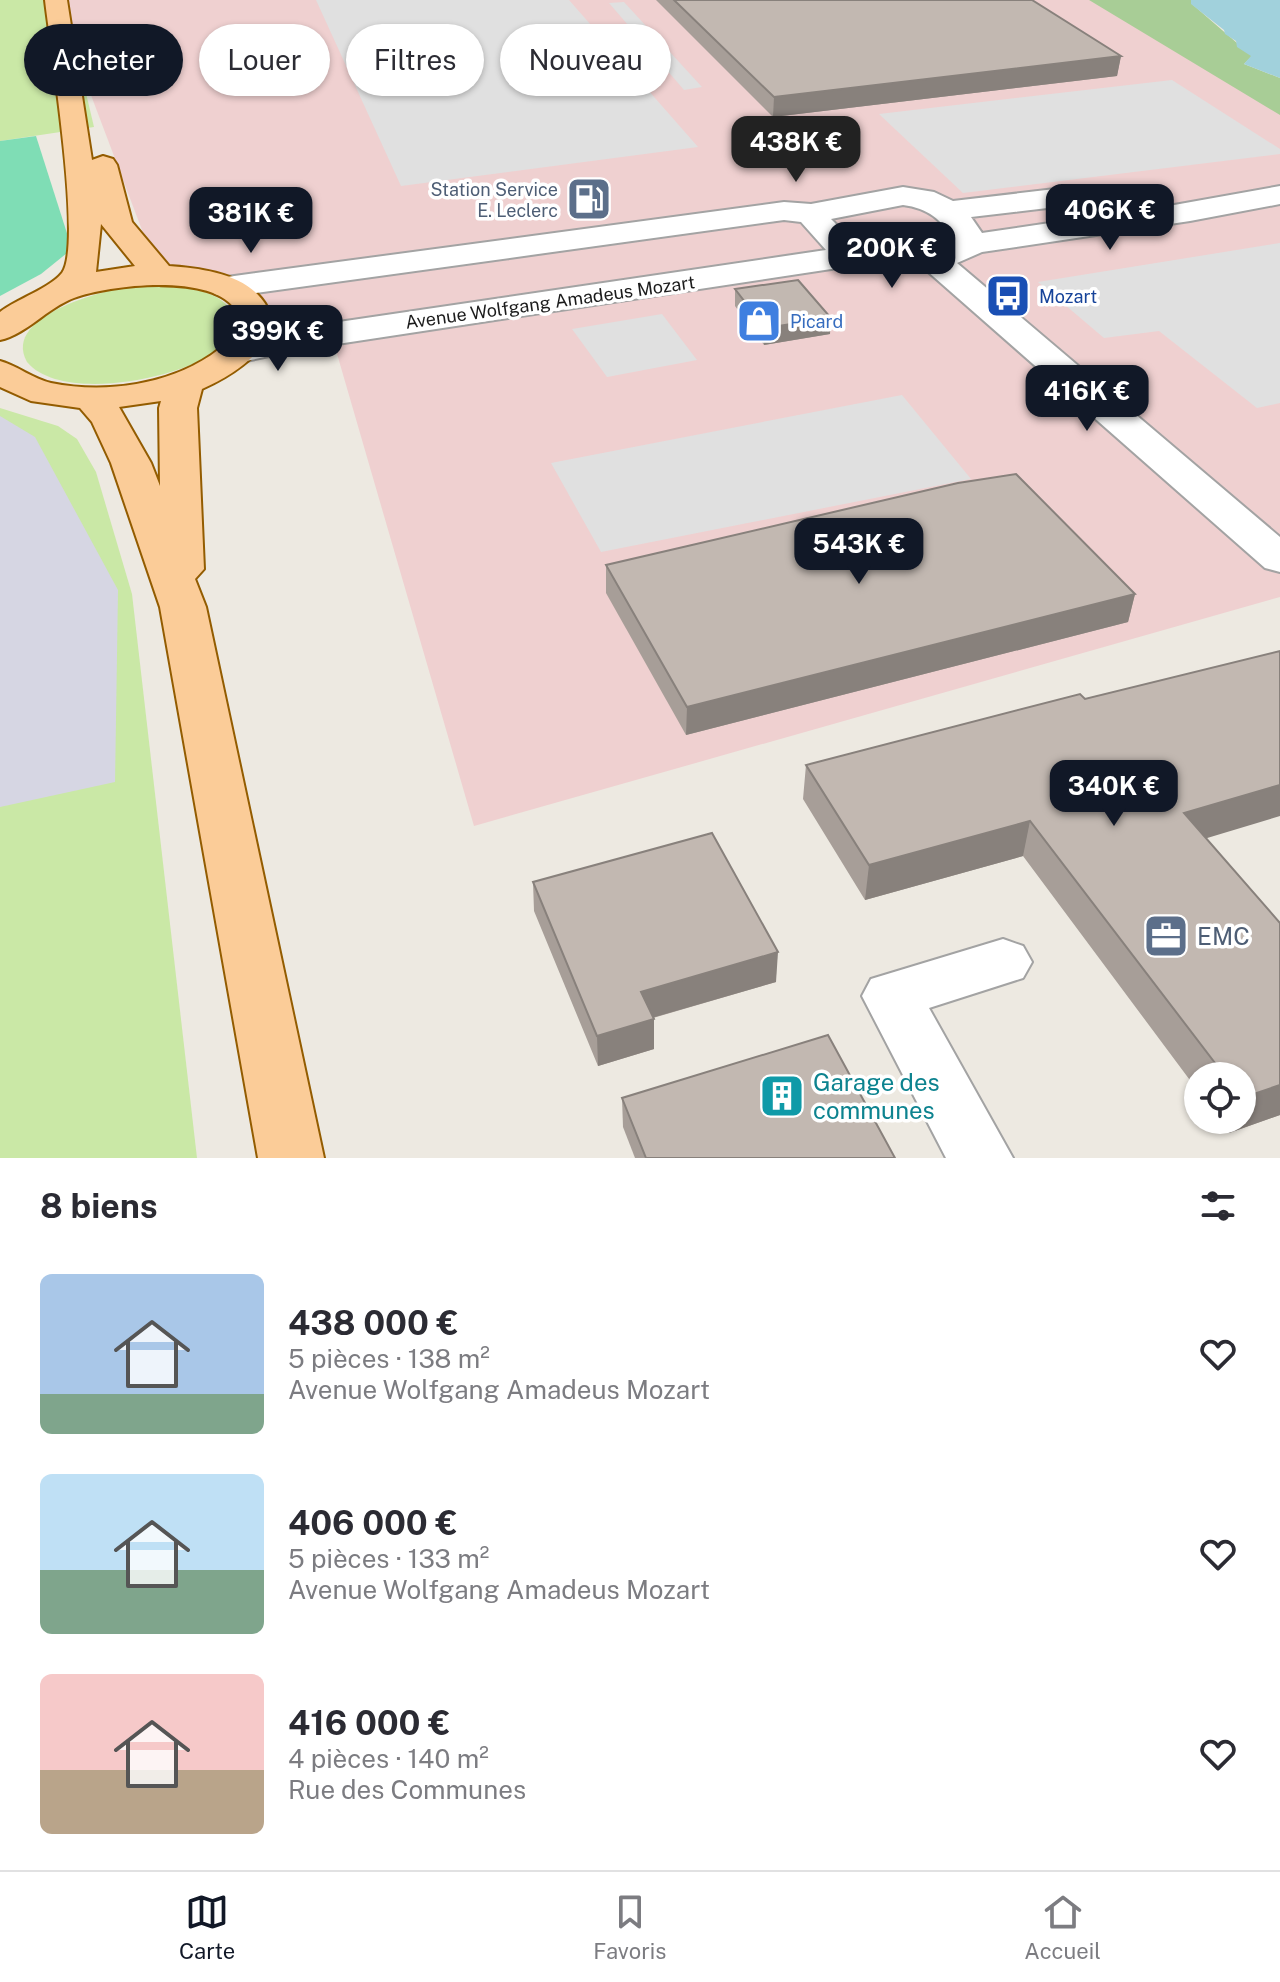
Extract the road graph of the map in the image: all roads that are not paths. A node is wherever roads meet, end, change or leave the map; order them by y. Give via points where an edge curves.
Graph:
1 (59, 0) edge
2 (1280, 195) edge
3 (1238, 201) junction
4 (945, 211) junction
5 (814, 213) junction
6 (973, 244) junction
7 (853, 256) junction
8 (934, 260) junction
9 (159, 275) junction
10 (227, 287) junction
11 (63, 290) junction
12 (0, 330) edge
13 (246, 350) junction
14 (0, 372) edge
15 (186, 382) junction
16 (91, 398) junction
17 (1280, 559) edge
18 (183, 607) junction
19 (1003, 962) dead end
20 (291, 1158) edge
21 (980, 1158) edge

1 - 9 main road via 78,47 117,224
1 - 11 main road via 86,223 83,262 78,276
2 - 3 street
3 - 4 street via 1177,203 1081,195
3 - 6 street
4 - 5 street via 928,198 905,194
4 - 6 street
5 - 7 street via 813,218
5 - 10 street via 784,211
6 - 8 street, Avenue Wolfgang Amadeus Mozart
7 - 8 street, Avenue Wolfgang Amadeus Mozart via 912,263
7 - 13 street, Avenue Wolfgang Amadeus Mozart
8 - 17 street
9 - 10 main road
9 - 11 main road via 105,279
10 - 13 main road via 255,312 257,331
11 - 12 main road via 22,310
13 - 15 main road
14 - 16 main road via 41,393
15 - 16 main road via 139,394
15 - 18 main road via 178,408
16 - 18 main road via 109,419 131,463
18 - 20 main road
19 - 21 street via 892,996

